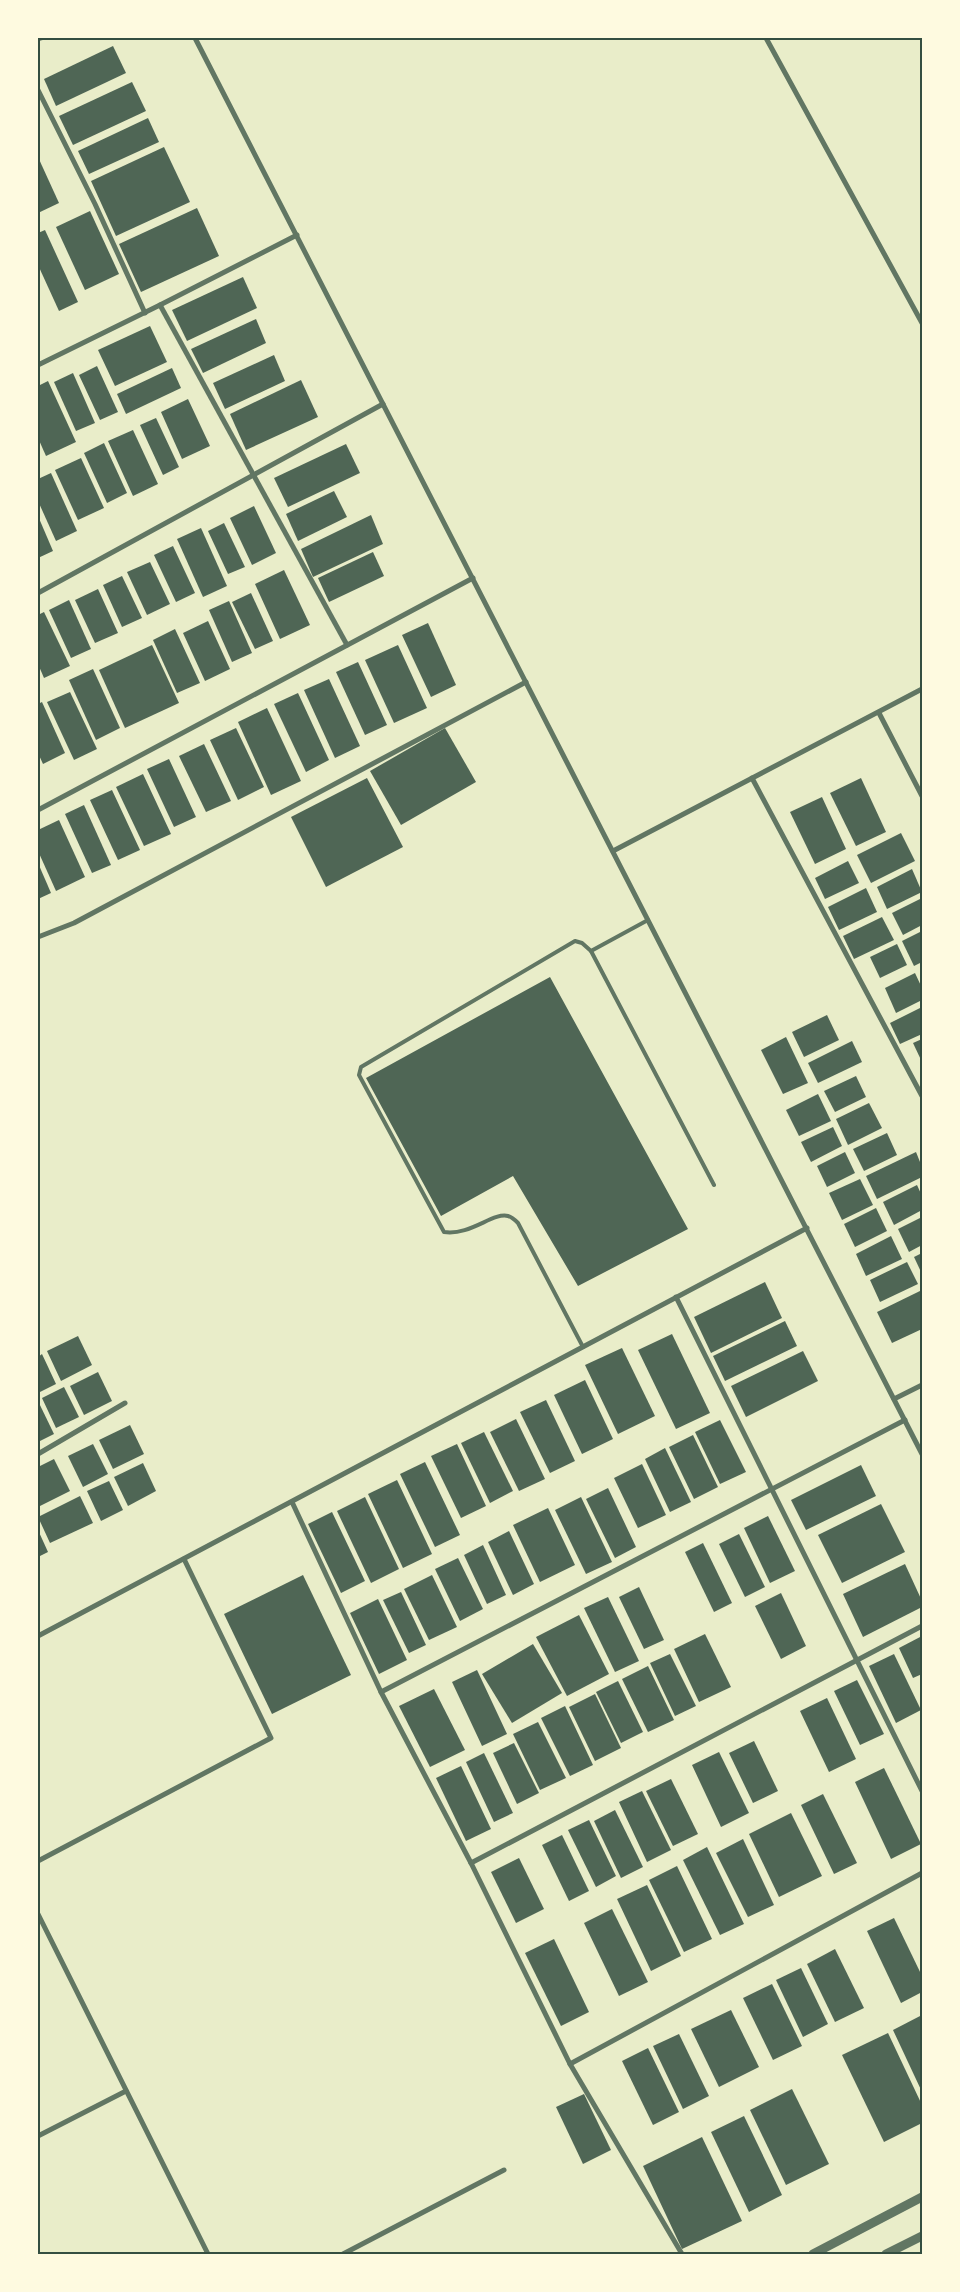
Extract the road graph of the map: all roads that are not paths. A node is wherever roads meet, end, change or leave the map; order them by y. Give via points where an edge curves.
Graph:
1 (41, 38) edge
2 (195, 38) edge
3 (766, 38) edge
4 (38, 39) edge
5 (38, 90) edge
6 (297, 235) junction
7 (160, 306) junction
8 (145, 313) junction
9 (922, 323) edge
10 (38, 365) edge
11 (383, 404) junction
12 (253, 475) junction
13 (473, 578) junction
14 (38, 593) edge
15 (347, 645) junction
16 (526, 682) junction
17 (922, 689) edge
18 (879, 713) junction
19 (752, 778) junction
20 (922, 796) edge
21 (38, 810) edge
22 (613, 851) junction
23 (648, 920) junction
24 (38, 937) edge
25 (591, 951) junction
26 (922, 1096) edge
27 (714, 1185) dead end
28 (806, 1228) junction
29 (676, 1297) junction
30 (583, 1347) junction
31 (922, 1385) edge
32 (894, 1399) junction
33 (125, 1403) dead end
34 (905, 1420) junction
35 (38, 1454) edge
36 (922, 1454) edge
37 (772, 1489) junction
38 (292, 1502) junction
39 (184, 1559) junction
40 (922, 1626) edge
41 (38, 1636) edge
42 (857, 1660) junction
43 (381, 1692) junction
44 (922, 1791) edge
45 (38, 1861) edge
46 (471, 1863) junction
47 (922, 1873) edge
48 (38, 1914) edge
49 (570, 2064) junction
50 (126, 2091) junction
51 (38, 2136) edge
52 (504, 2170) dead end
53 (922, 2197) edge
54 (922, 2236) edge
55 (208, 2254) edge
56 (343, 2254) edge
57 (682, 2254) edge
58 (813, 2254) edge
59 (886, 2254) edge

1 - 4 street
2 - 6 street
3 - 9 street
5 - 8 street
6 - 7 street
6 - 11 street
7 - 8 street
7 - 12 street
8 - 10 street
11 - 12 street
11 - 13 street
12 - 14 street
12 - 15 street
13 - 15 street
13 - 16 street
15 - 21 street
16 - 22 street
16 - 24 street via 74,923
17 - 18 street
18 - 19 street
18 - 20 street
19 - 22 street
19 - 26 street
22 - 23 street
23 - 25 lane
23 - 28 street
25 - 27 lane
25 - 30 lane via 575,941 362,1067 359,1075 444,1232 455,1233 508,1216 518,1222
28 - 29 street
28 - 32 street
29 - 30 street
29 - 37 street
30 - 38 street
31 - 32 street
32 - 34 street
33 - 35 street
34 - 36 street
34 - 37 street
37 - 42 street
37 - 43 street
38 - 39 street
38 - 43 street
39 - 41 street
39 - 45 street via 272,1738
40 - 42 street
42 - 44 street
42 - 46 street
43 - 46 street
46 - 49 street
47 - 49 street
48 - 50 street
49 - 57 street
50 - 51 street
50 - 55 street
52 - 56 street
53 - 58 street
54 - 59 street

